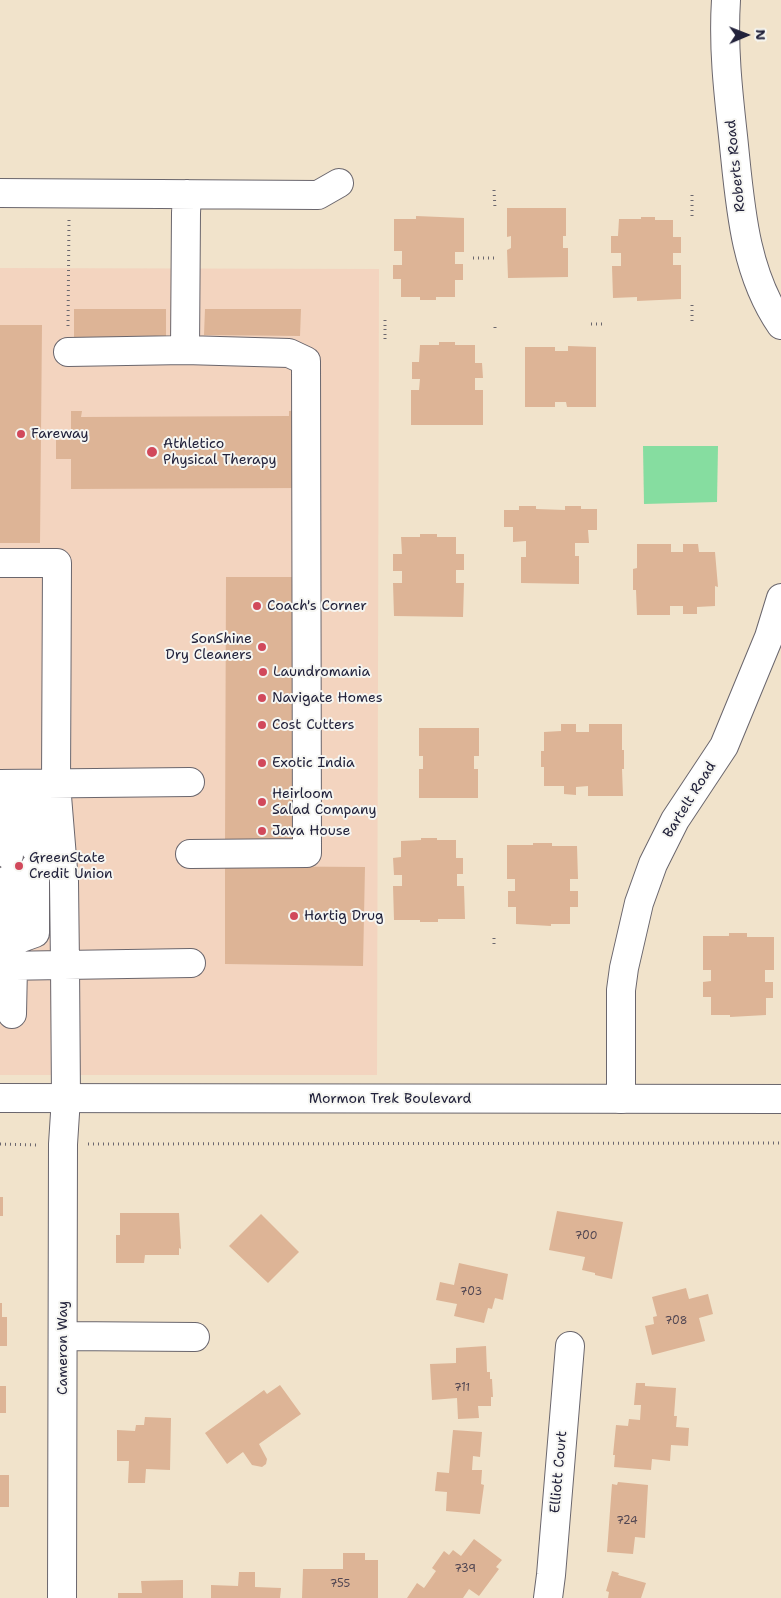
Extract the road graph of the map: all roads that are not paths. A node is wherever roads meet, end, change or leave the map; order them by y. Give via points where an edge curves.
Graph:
1 (726, 0) edge
2 (339, 183) dead end
3 (0, 193) edge
4 (188, 194) junction
5 (781, 325) edge
6 (185, 350) junction
7 (68, 352) road end
8 (0, 563) edge
9 (781, 598) edge
10 (190, 782) dead end
11 (24, 784) edge
12 (190, 854) dead end
13 (4, 949) edge
14 (191, 963) dead end
15 (65, 965) junction
16 (12, 1014) dead end
17 (0, 1098) edge
18 (66, 1098) junction
19 (621, 1099) junction
20 (781, 1099) edge
21 (63, 1336) junction
22 (195, 1337) dead end
23 (570, 1346) dead end
24 (62, 1598) edge
25 (548, 1598) edge

1 - 5 street, Roberts Road via 726,68 741,211 754,271 769,308
2 - 4 street via 318,195
3 - 4 street
4 - 6 street
6 - 7 street
6 - 12 street via 289,353 306,361 307,853
8 - 11 street via 57,562
9 - 19 street, Bartelt Road via 769,637 724,746 675,820 653,864 639,903 624,968
10 - 11 street
11 - 13 street via 22,862
11 - 15 street, Cameron Way via 64,882
13 - 15 street
13 - 16 street
14 - 15 street
15 - 18 street, Cameron Way
17 - 18 street, Mormon Trek Boulevard
18 - 19 street, Mormon Trek Boulevard
18 - 21 street, Cameron Way
19 - 20 street, Mormon Trek Boulevard
21 - 22 street
21 - 24 street, Cameron Way
23 - 25 street, Elliott Court

